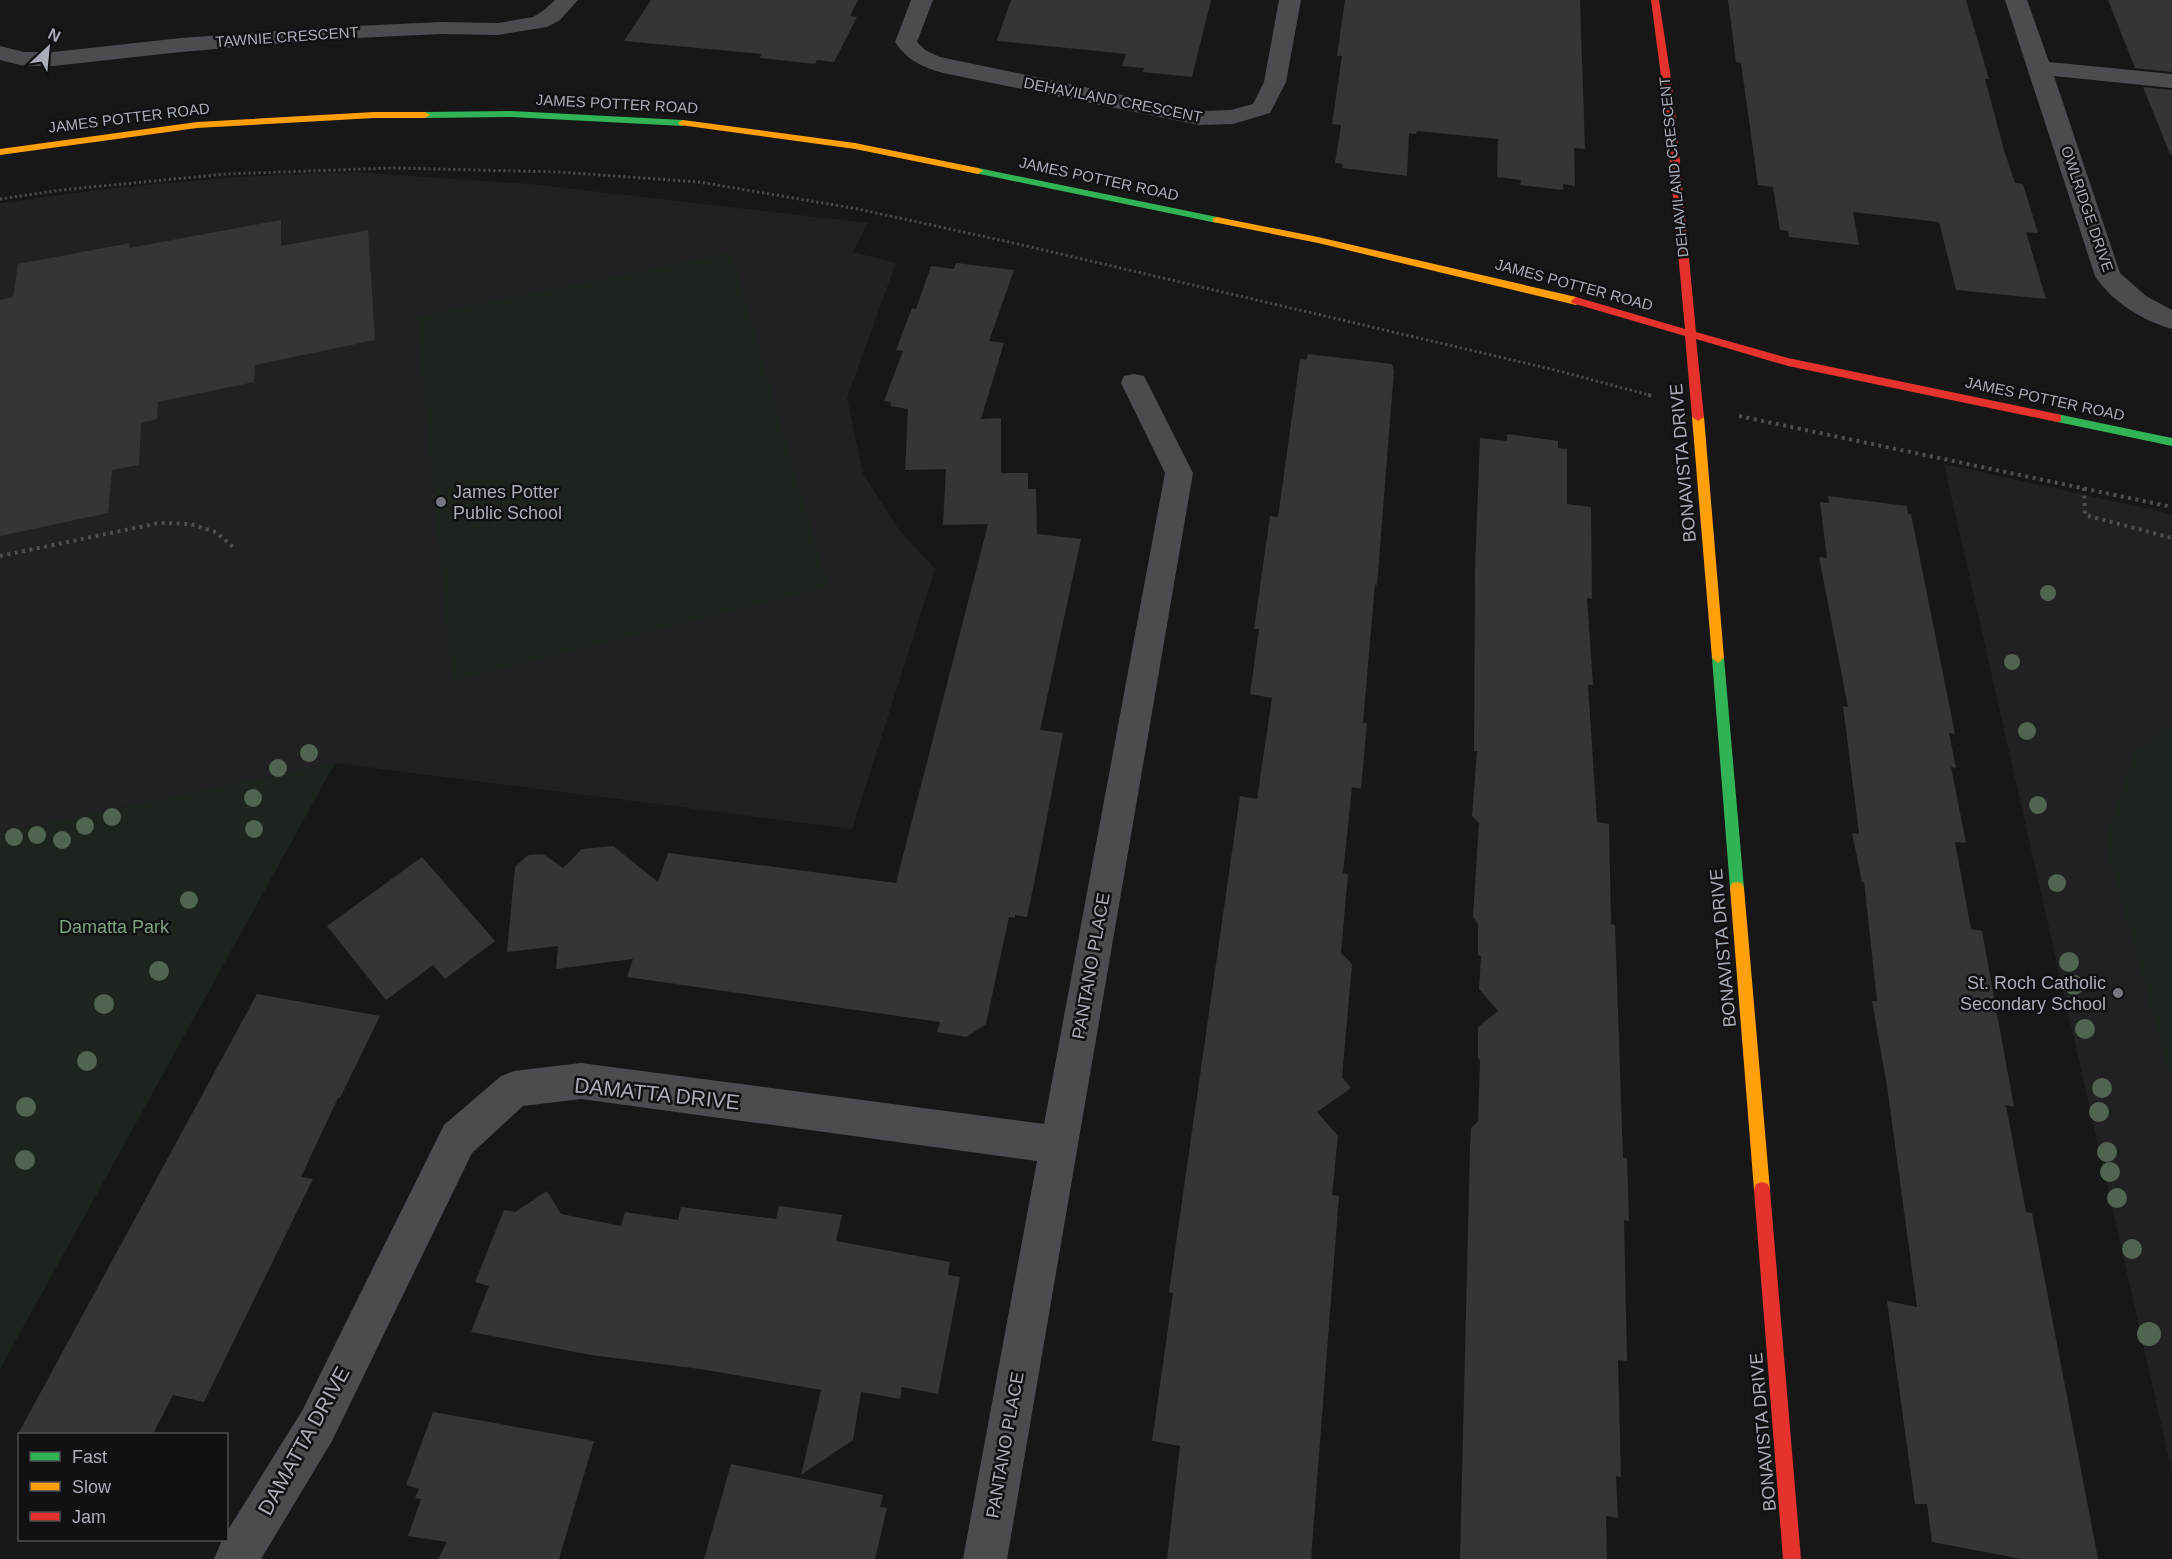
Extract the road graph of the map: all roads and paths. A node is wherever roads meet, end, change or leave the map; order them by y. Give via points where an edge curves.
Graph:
1 (567, 0) edge
2 (922, 0) edge
3 (1290, 0) edge
4 (1655, 0) edge
5 (2016, 0) edge
6 (0, 53) edge
7 (2040, 68) junction
8 (2172, 81) edge
9 (0, 152) edge
10 (0, 199) edge
11 (2172, 320) edge
12 (1690, 334) junction
13 (1134, 382) dead end
14 (1617, 388) dead end
15 (1777, 424) dead end
16 (2172, 442) edge
17 (2084, 488) junction
18 (2172, 507) edge
19 (2172, 538) edge
20 (233, 547) dead end
21 (0, 556) edge
22 (1060, 1145) junction
23 (236, 1559) edge
24 (985, 1559) edge
25 (1792, 1559) edge

1 - 6 street, TAWNIE CRESCENT via 539,21 498,29 334,33 53,59 24,59
2 - 3 street, DEHAVILAND CRESCENT via 906,42 922,58 943,66 1199,118 1233,117 1262,108 1275,82
4 - 12 main road, DEHAVILAND CRESCENT via 1669,99
5 - 7 street, OWLRIDGE DRIVE
7 - 8 street
7 - 11 street, OWLRIDGE DRIVE via 2108,276 2126,297 2151,313
9 - 12 main road, JAMES POTTER ROAD via 197,125 330,116 511,114 683,123 855,146 1318,240 1562,297
10 - 14 path via 226,174 393,168 559,172 699,182 858,209 1018,244 1555,370
12 - 16 main road, JAMES POTTER ROAD via 1788,362
12 - 25 main road, BONAVISTA DRIVE
13 - 22 street, PANTANO PLACE via 1179,473
15 - 17 path
17 - 18 path
17 - 19 path via 2085,515
20 - 21 path via 216,532 190,524 159,523
22 - 23 street, DAMATTA DRIVE via 581,1081 514,1089 458,1139 317,1426
22 - 24 street, PANTANO PLACE

